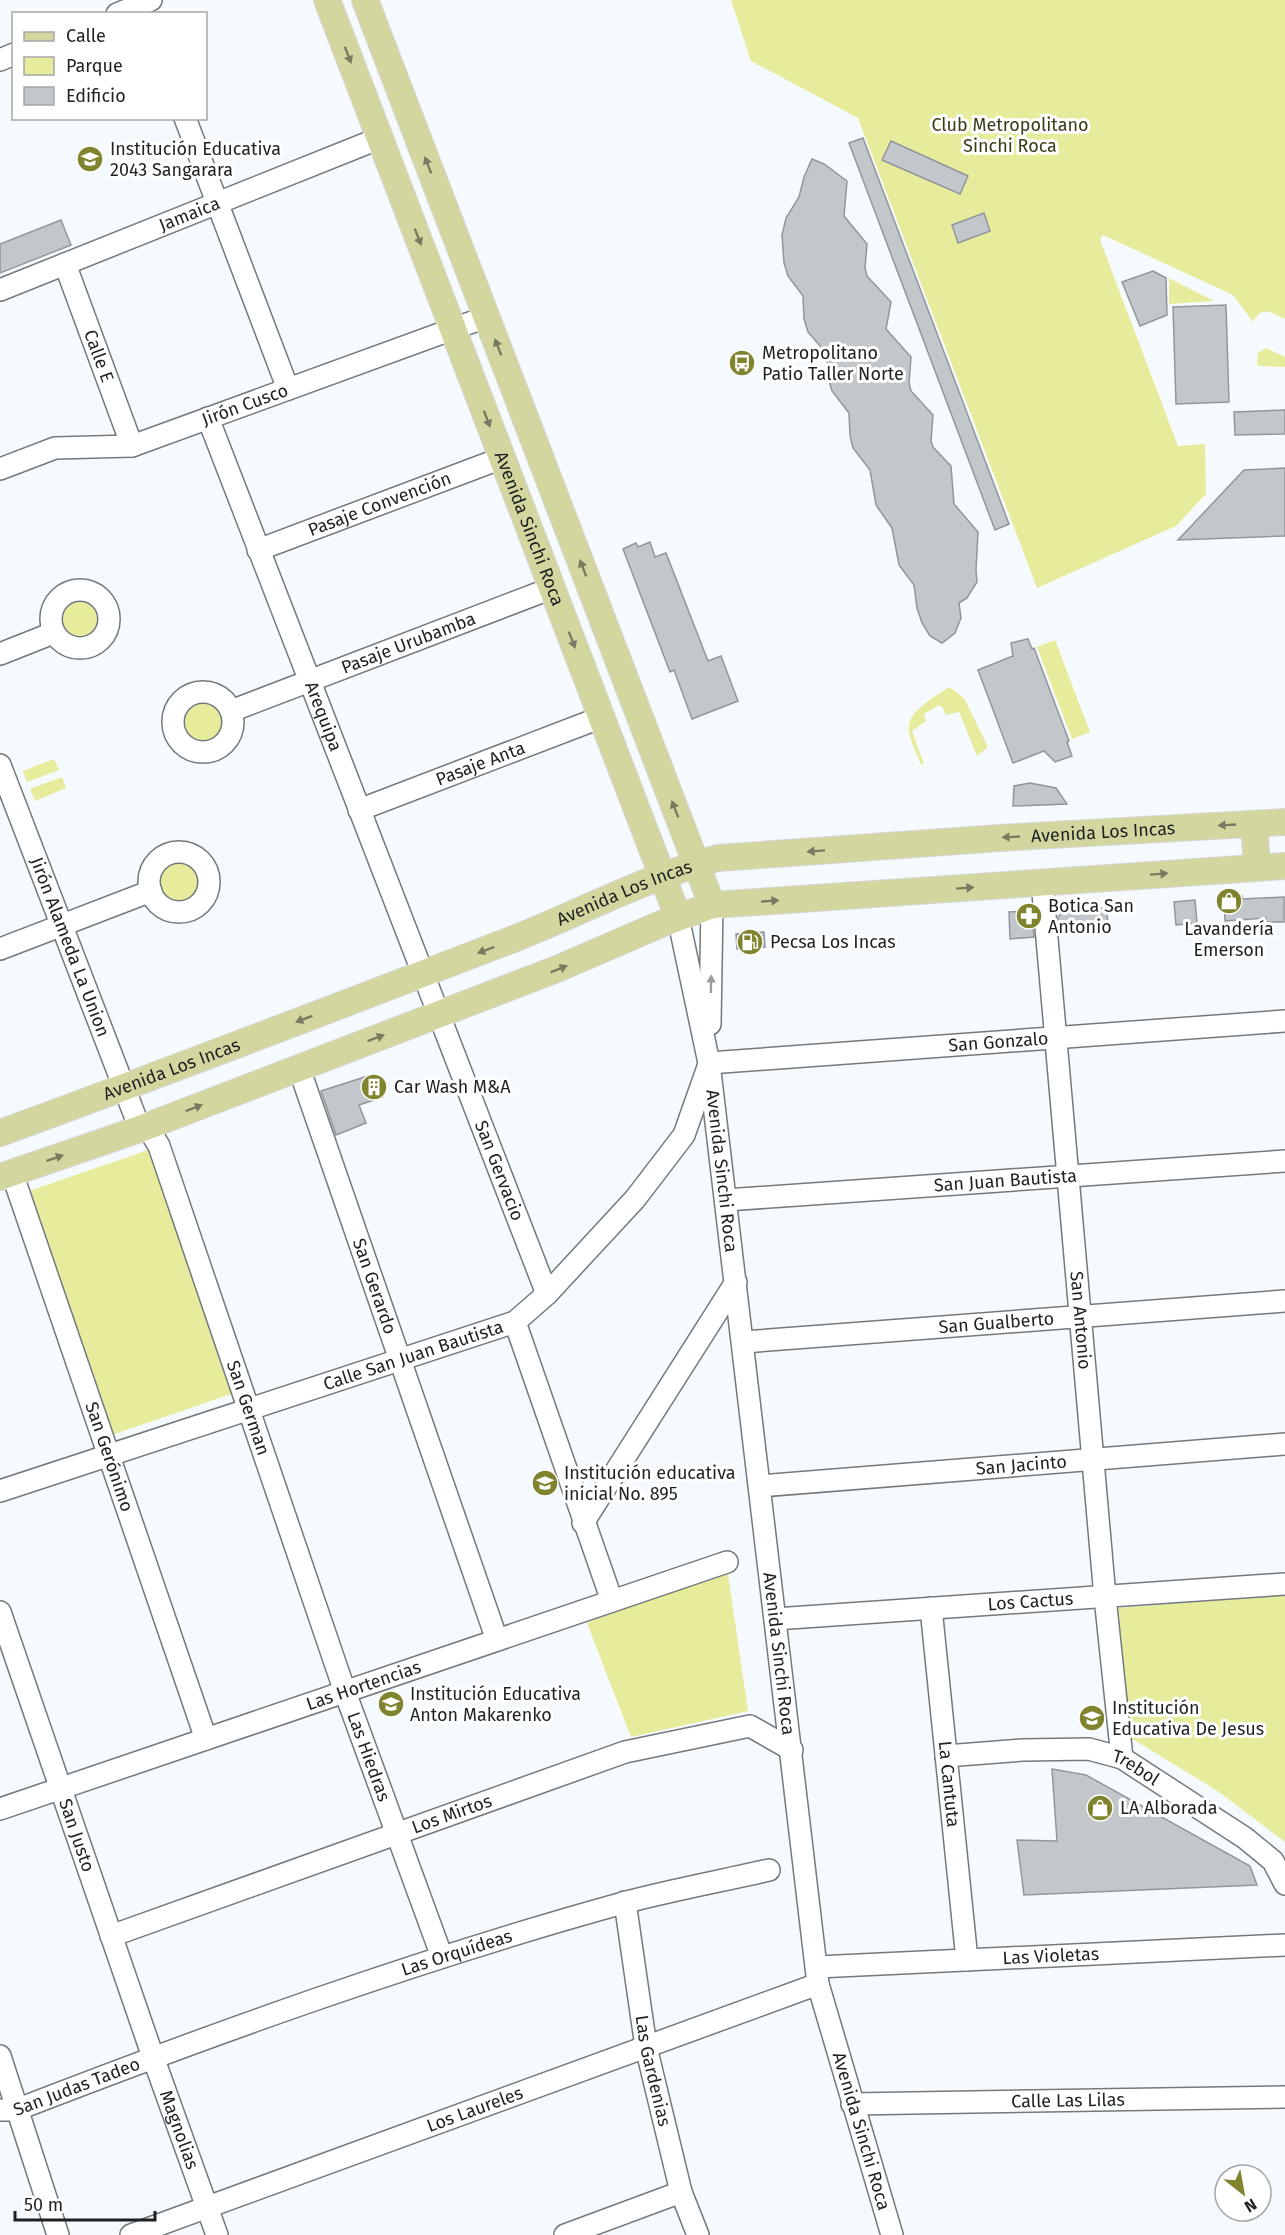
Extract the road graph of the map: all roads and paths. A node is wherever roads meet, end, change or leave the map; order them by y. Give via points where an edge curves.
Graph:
1 (327, 0) edge
2 (365, 0) edge
3 (144, 4) edge
4 (122, 12) edge
5 (186, 120) edge
6 (380, 138) junction
7 (217, 203) junction
8 (65, 264) junction
9 (0, 290) edge
10 (486, 316) junction
11 (453, 329) junction
12 (288, 389) junction
13 (208, 418) junction
14 (132, 446) junction
15 (502, 458) junction
16 (0, 469) edge
17 (258, 550) junction
18 (552, 588) junction
19 (53, 633) dead end
20 (0, 654) edge
21 (309, 681) junction
22 (231, 711) dead end
23 (602, 717) junction
24 (0, 765) edge
25 (359, 810) junction
26 (1285, 822) edge
27 (1254, 824) junction
28 (696, 864) junction
29 (1285, 866) edge
30 (1257, 867) junction
31 (663, 877) junction
32 (1042, 882) junction
33 (151, 891) dead end
34 (712, 905) junction
35 (678, 917) junction
36 (62, 925) junction
37 (0, 949) edge
38 (423, 974) junction
39 (439, 1014) junction
40 (1285, 1021) edge
41 (1057, 1038) junction
42 (710, 1063) junction
43 (299, 1068) junction
44 (125, 1088) junction
45 (143, 1128) junction
46 (0, 1133) edge
47 (1285, 1161) edge
48 (6, 1175) edge
49 (1069, 1176) junction
50 (726, 1200) junction
51 (736, 1282) junction
52 (547, 1294) junction
53 (1285, 1301) edge
54 (1081, 1317) junction
55 (515, 1322) junction
56 (743, 1342) junction
57 (399, 1360) junction
58 (248, 1410) junction
59 (1285, 1444) edge
60 (109, 1456) junction
61 (1093, 1459) junction
62 (760, 1485) junction
63 (0, 1491) edge
64 (583, 1523) junction
65 (727, 1562) dead end
66 (1285, 1584) edge
67 (1106, 1597) junction
68 (612, 1601) junction
69 (931, 1608) junction
70 (0, 1612) edge
71 (775, 1619) junction
72 (497, 1640) junction
73 (345, 1692) junction
74 (206, 1740) junction
75 (792, 1750) junction
76 (946, 1756) junction
77 (1122, 1758) junction
78 (61, 1789) junction
79 (0, 1809) edge
80 (397, 1834) junction
81 (770, 1870) dead end
82 (1285, 1884) edge
83 (625, 1902) junction
84 (111, 1936) junction
85 (1285, 1945) edge
86 (442, 1957) junction
87 (968, 1960) junction
88 (817, 1976) junction
89 (646, 2047) junction
90 (0, 2056) edge
91 (153, 2057) junction
92 (1285, 2097) edge
93 (852, 2104) junction
94 (8, 2110) edge
95 (681, 2192) junction
96 (207, 2207) junction
97 (58, 2235) edge
98 (131, 2235) edge
99 (217, 2235) edge
100 (565, 2235) edge
101 (698, 2235) edge
102 (892, 2235) edge

1 -> 6 main road, Avenida Sinchi Roca
10 -> 2 main road, Avenida Sinchi Roca
3 - 4 street
5 - 7 street
6 - 7 street, Jamaica
6 -> 11 main road, Avenida Sinchi Roca
7 - 8 street, Jamaica
7 - 12 street
8 - 9 street, Jamaica
8 - 14 street, Calle E
10 - 11 street, Jirón Cusco
28 -> 10 main road, Avenida Sinchi Roca
11 - 12 street, Jirón Cusco
11 -> 15 main road, Avenida Sinchi Roca
12 - 13 street, Jirón Cusco
13 - 14 street, Jirón Cusco
13 - 17 street, Arequipa
14 - 16 street, Jirón Cusco via 55,448
15 - 17 street, Pasaje Convención
15 - 18 main road, Avenida Sinchi Roca
17 - 21 street, Arequipa
18 - 21 street, Pasaje Urubamba
18 -> 23 main road, Avenida Sinchi Roca
19 - 20 street
21 - 22 street, Pasaje Urubamba
21 - 25 street, Arequipa
23 - 25 street, Pasaje Anta
23 - 31 main road, Avenida Sinchi Roca
24 - 36 street, Jirón Alameda La Union
25 - 38 street, Arequipa
26 - 27 main road, Avenida Los Incas
27 -> 28 main road, Avenida Los Incas via 718,858
27 - 30 main road
28 - 31 main road, Avenida Los Incas
28 - 34 main road, Avenida Sinchi Roca
29 - 30 main road
32 -> 30 main road
31 - 35 main road, Avenida Sinchi Roca
31 -> 38 main road, Avenida Los Incas
34 -> 32 main road
32 - 41 street, San Antonio
33 - 36 street
34 - 35 main road
42 -> 34 street, Avenida Sinchi Roca
39 -> 35 main road
35 - 42 street, Avenida Sinchi Roca
36 - 37 street
36 - 44 street, Jirón Alameda La Union
38 - 39 street, Arequipa
38 -> 44 main road, Avenida Los Incas
43 -> 39 main road
39 - 52 street, San Gervacio
40 - 41 street, San Gonzalo
41 - 42 street, San Gonzalo
41 - 49 street, San Antonio
42 - 50 street, Avenida Sinchi Roca
42 - 52 street, Calle San Juan Bautista via 684,1135 635,1199
45 -> 43 main road
43 - 57 street, San Gerardo
44 - 45 street, Jirón Alameda La Union
44 - 46 main road, Avenida Los Incas
48 -> 45 main road
45 - 58 street, San German via 159,1146
47 - 49 street, San Juan Bautista
48 - 60 street, San Gerónimo
49 - 50 street, San Juan Bautista
49 - 54 street, San Antonio
50 - 51 street, Avenida Sinchi Roca
51 - 56 street, Avenida Sinchi Roca
51 - 64 street
52 - 55 street, Calle San Juan Bautista
53 - 54 street, San Gualberto
54 - 56 street, San Gualberto
54 - 61 street, San Antonio
55 - 57 street, Calle San Juan Bautista
55 - 64 street
56 - 62 street, Avenida Sinchi Roca
57 - 58 street, Calle San Juan Bautista
57 - 72 street, San Gerardo
58 - 60 street, Calle San Juan Bautista
58 - 73 street, San German
59 - 61 street, San Jacinto
60 - 63 street, Calle San Juan Bautista
60 - 74 street, San Gerónimo
61 - 62 street, San Jacinto
61 - 67 street, San Antonio
62 - 71 street, Avenida Sinchi Roca
64 - 68 street
65 - 68 street, Las Hortencias
66 - 67 street, Los Cactus
67 - 69 street, Los Cactus
67 - 77 street, San Antonio
68 - 72 street, Las Hortencias
69 - 71 street, Los Cactus
69 - 76 street, La Cantuta
70 - 78 street, San Justo
71 - 75 street, Avenida Sinchi Roca
72 - 73 street, Las Hortencias
73 - 74 street, Las Hortencias
73 - 80 street, Las Hiedras
74 - 78 street, Las Hortencias
75 - 80 street, Los Mirtos via 750,1726 637,1749
75 - 88 street, Avenida Sinchi Roca
76 - 77 street, Trebol via 1089,1749
76 - 87 street, La Cantuta
77 - 82 street, Trebol via 1245,1838 1273,1861
78 - 79 street, Las Hortencias
78 - 84 street, San Justo
80 - 84 street, Los Mirtos
80 - 86 street, Las Hiedras
81 - 83 street, Las Orquídeas
83 - 86 street, Las Orquídeas
83 - 89 street, Las Gardenias
84 - 91 street, San Justo
85 - 87 street, Las Violetas
86 - 91 street, Las Orquídeas
87 - 88 street, Las Violetas
88 - 89 street, Los Laureles
88 - 93 street, Avenida Sinchi Roca
89 - 95 street, Las Gardenias
89 - 96 street, Los Laureles
90 - 94 street via 13,2093
91 - 94 street, San Judas Tadeo
91 - 96 street, Magnolias
92 - 93 street, Calle Las Lilas
93 - 102 street, Avenida Sinchi Roca
94 - 97 street
95 - 100 street
95 - 101 street, Las Gardenias
96 - 98 street, Los Laureles
96 - 99 street, Magnolias

